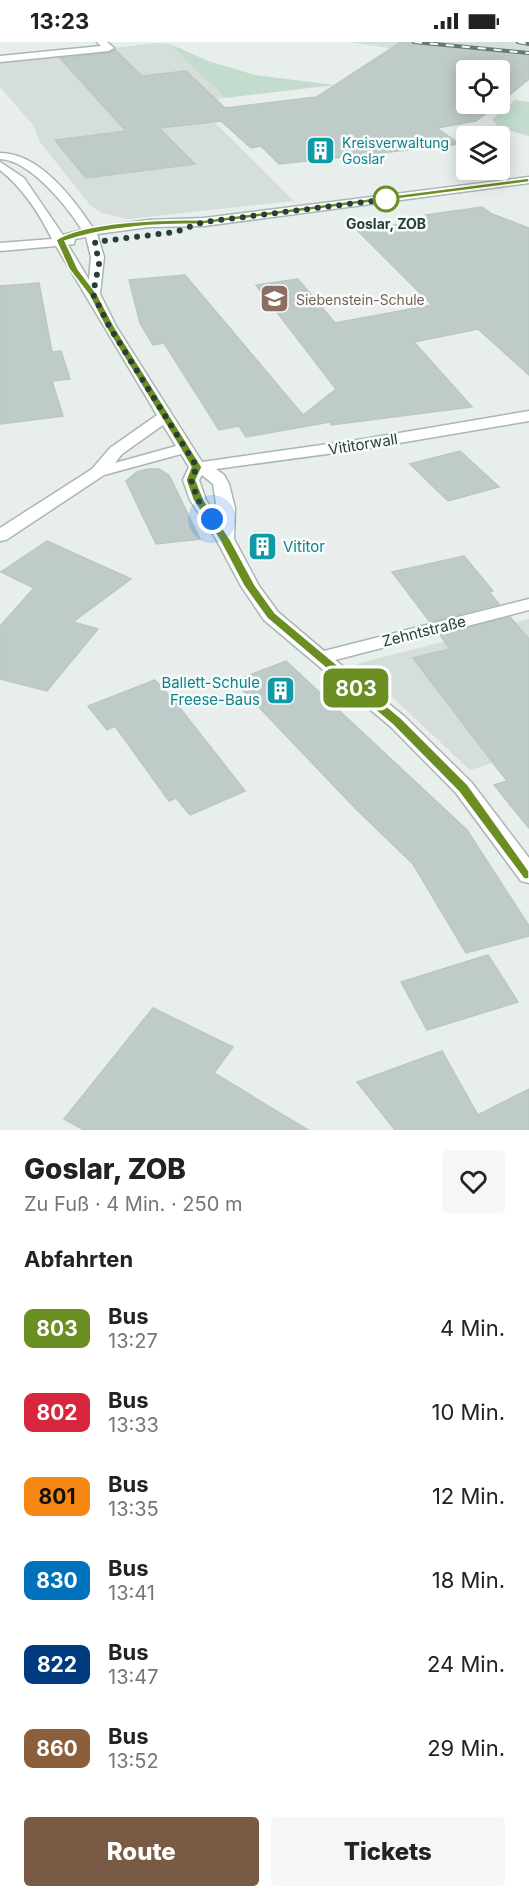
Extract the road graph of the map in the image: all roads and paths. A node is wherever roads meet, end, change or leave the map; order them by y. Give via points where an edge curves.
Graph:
1 (102, 42) edge
2 (0, 59) edge
3 (0, 156) edge
4 (0, 165) edge
5 (529, 180) edge
6 (91, 237) junction
7 (60, 240) junction
8 (0, 247) edge
9 (93, 294) junction
10 (166, 416) junction
11 (529, 416) edge
12 (186, 448) junction
13 (197, 467) junction
14 (98, 472) junction
15 (0, 536) edge
16 (225, 539) junction
17 (529, 604) edge
18 (319, 658) junction
19 (529, 875) edge

1 - 2 street via 109,48
3 - 6 street via 14,158 36,172 79,217
4 - 7 street via 20,180
5 - 6 street via 204,222 175,232
6 - 7 street
6 - 9 street via 99,264
7 - 8 street
7 - 9 street via 74,269
9 - 10 street
10 - 12 street
10 - 14 street via 116,451
11 - 13 street, Vititorwall
12 - 13 street
12 - 14 street
13 - 16 street via 191,480 198,500
13 - 16 street via 217,476 220,483 228,523
14 - 15 street
16 - 18 street via 271,616
17 - 18 street, Zehntstraße
18 - 19 street via 398,722 464,788

